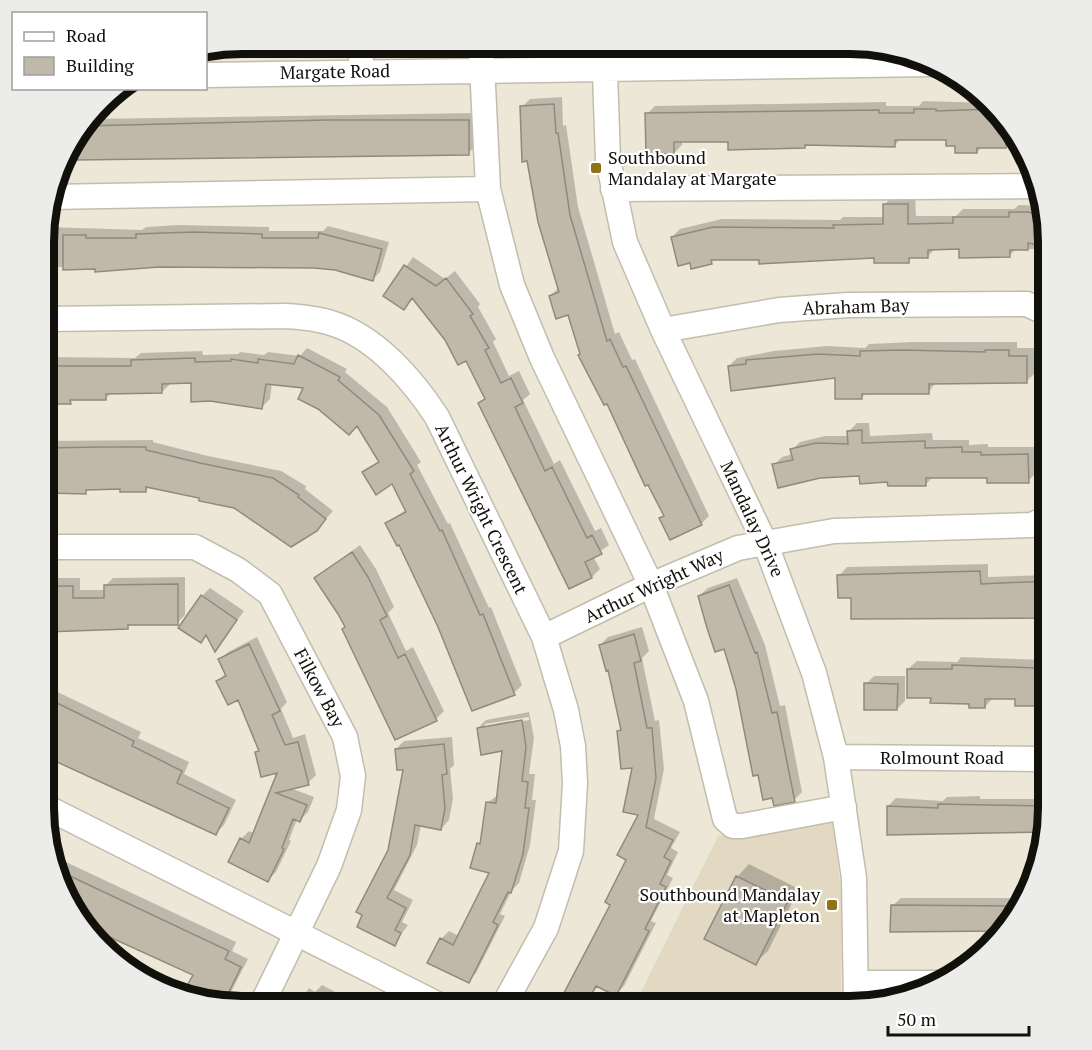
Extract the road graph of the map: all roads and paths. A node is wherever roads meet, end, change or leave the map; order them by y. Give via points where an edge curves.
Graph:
1 (360, 54) edge
2 (481, 54) edge
3 (604, 54) edge
4 (911, 64) edge
5 (481, 70) junction
6 (604, 70) junction
7 (361, 72) junction
8 (207, 75) edge
9 (1029, 186) edge
10 (488, 189) junction
11 (613, 189) junction
12 (60, 197) edge
13 (1038, 309) edge
14 (54, 319) edge
15 (663, 330) junction
16 (1038, 521) edge
17 (766, 544) junction
18 (54, 547) edge
19 (651, 585) junction
20 (544, 637) junction
21 (836, 757) junction
22 (1038, 759) edge
23 (844, 807) junction
24 (54, 811) edge
25 (297, 933) junction
26 (905, 988) edge
27 (856, 994) edge
28 (266, 996) edge
29 (421, 996) edge
30 (509, 996) edge

1 - 7 street
2 - 5 street
3 - 6 street, Mandalay Drive
4 - 6 street, Margate Road
5 - 6 street, Margate Road
5 - 7 street, Margate Road
5 - 10 street
6 - 11 street, Mandalay Drive via 605,132
7 - 8 street, Margate Road
9 - 11 street
10 - 12 street
10 - 19 street via 523,316
11 - 15 street, Mandalay Drive via 625,242
13 - 15 street, Abraham Bay via 1027,304 848,305 779,310
14 - 20 street, Arthur Wright Crescent via 294,316 333,323 378,348 420,390 437,417
15 - 17 street, Mandalay Drive
16 - 17 street via 1026,526 834,531
17 - 19 street, Arthur Wright Way via 738,548
17 - 21 street, Mandalay Drive via 814,673
18 - 25 street, Filkow Bay via 195,547 238,570 270,594 345,737 353,776 349,810 338,842
19 - 20 street, Arthur Wright Way
19 - 23 street via 696,701 725,819 733,826 742,826
20 - 30 street, Arthur Wright Crescent via 573,746 571,851 546,928
21 - 22 street, Rolmount Road
21 - 23 street, Mandalay Drive
23 - 27 street, Mandalay Drive via 854,879
24 - 25 street
25 - 28 street, Filkow Bay
25 - 29 street
26 - 27 street

